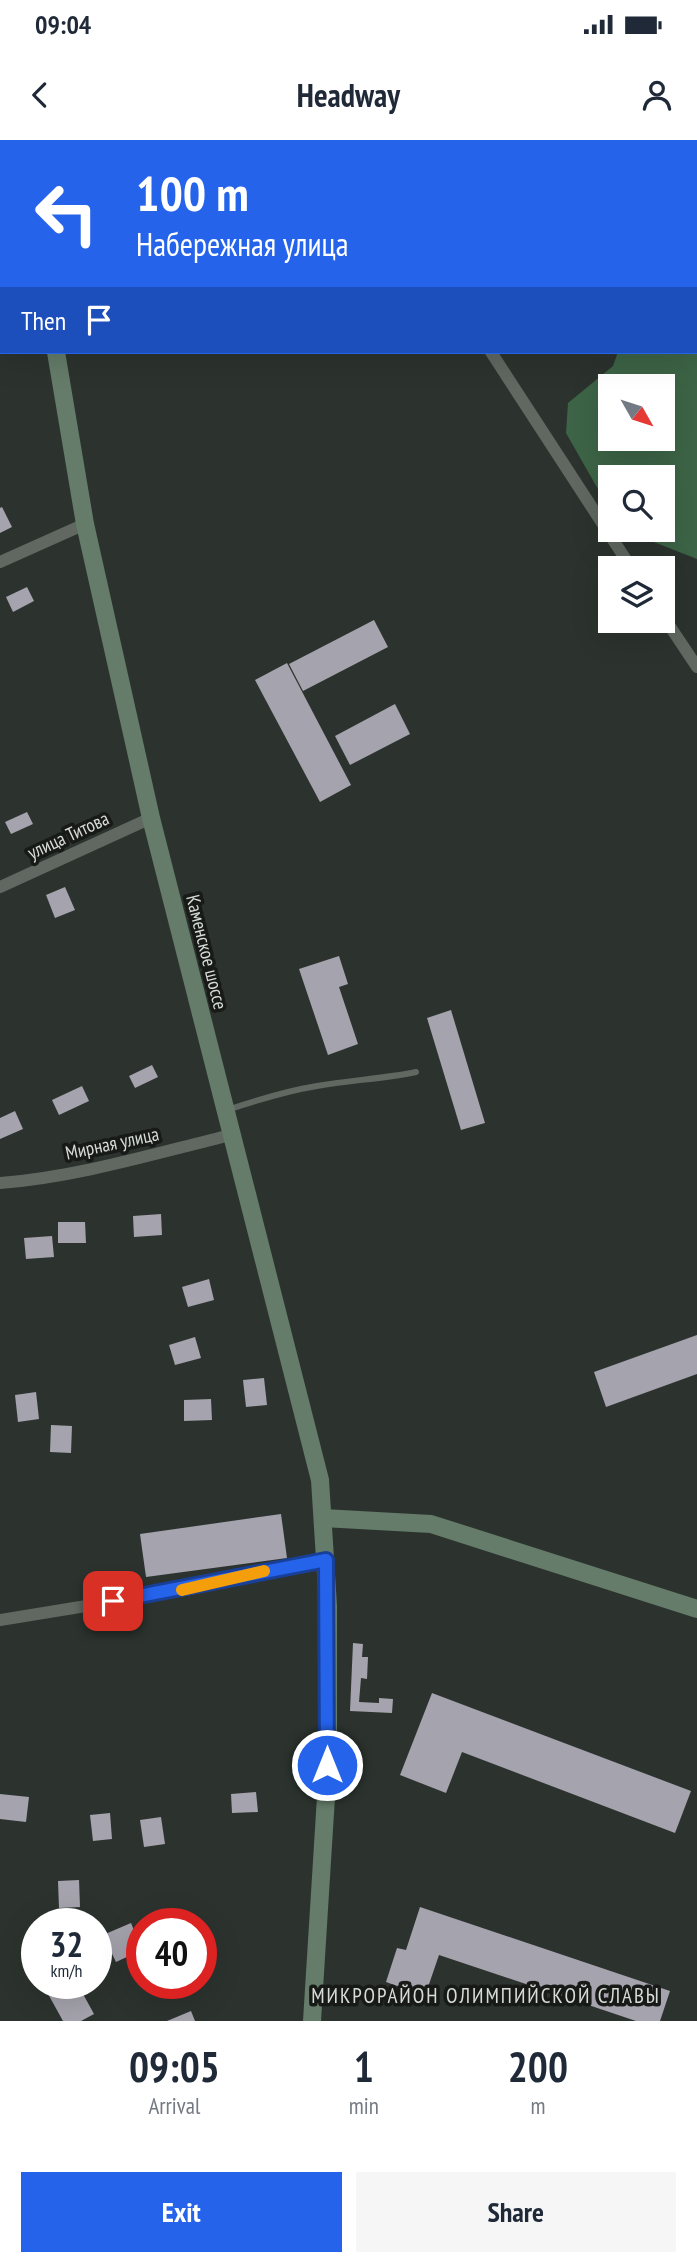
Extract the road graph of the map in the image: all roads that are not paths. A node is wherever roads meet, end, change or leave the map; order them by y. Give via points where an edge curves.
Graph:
1 (56, 354) edge
2 (492, 354) edge
3 (85, 524) junction
4 (624, 556) edge
5 (0, 562) edge
6 (674, 633) edge
7 (697, 667) edge
8 (151, 818) junction
9 (0, 887) edge
10 (416, 1072) dead end
11 (225, 1111) junction
12 (231, 1135) junction
13 (0, 1183) edge
14 (323, 1518) junction
15 (326, 1560) junction
16 (697, 1609) edge
17 (0, 1620) edge
18 (312, 2021) edge

1 - 3 street, Каменское шоссе
2 - 4 street
3 - 5 street
3 - 8 street, Каменское шоссе
6 - 7 street
8 - 9 street, улица Титова
8 - 11 street, Каменское шоссе
10 - 11 lane via 268,1096
11 - 12 street, Каменское шоссе
12 - 13 street, Мирная улица via 114,1163
12 - 14 street, Каменское шоссе via 320,1480
14 - 15 street, Каменское шоссе
14 - 16 street via 431,1524
15 - 17 street via 190,1589
15 - 18 street, Каменское шоссе via 327,1765

